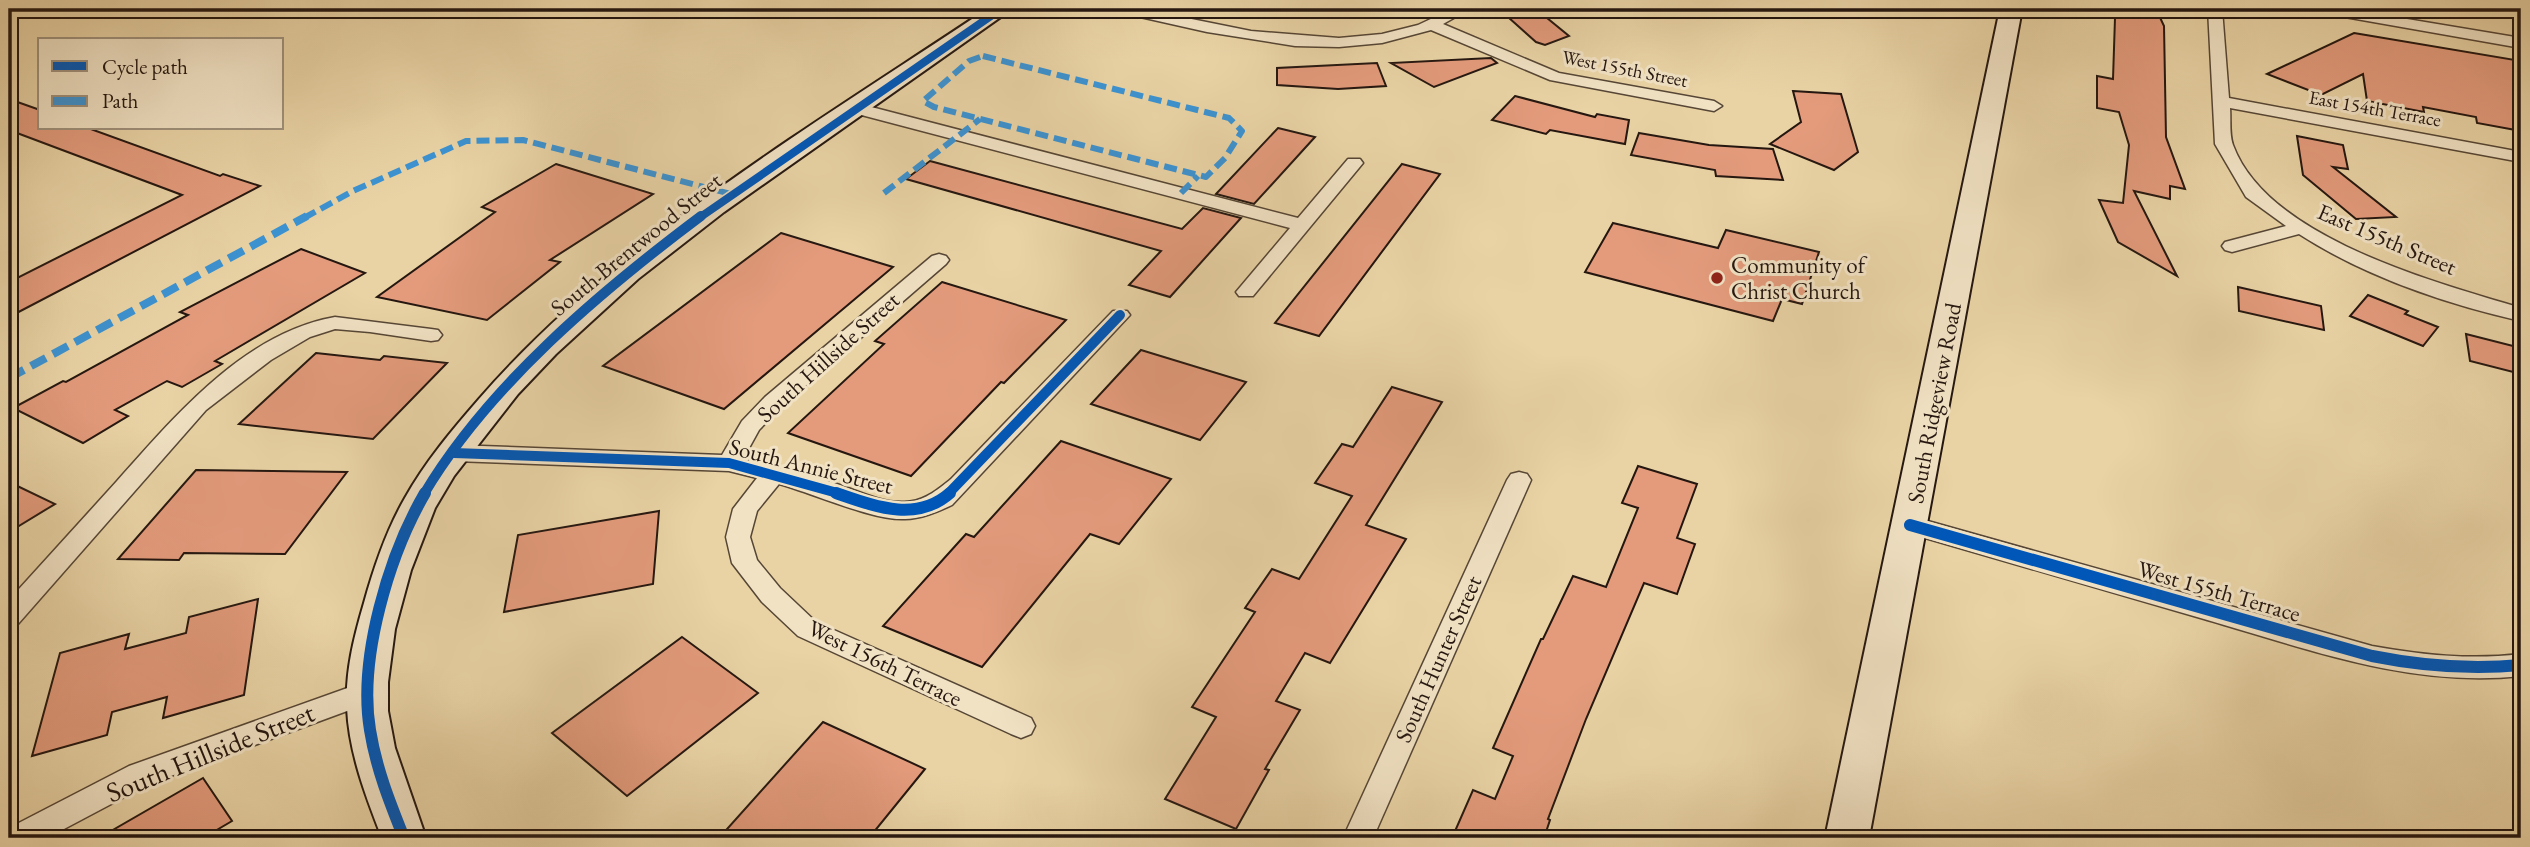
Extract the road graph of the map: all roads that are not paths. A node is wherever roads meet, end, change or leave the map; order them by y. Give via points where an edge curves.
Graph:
1 (1001, 9) edge
2 (1123, 9) edge
3 (1463, 9) edge
4 (2011, 9) edge
5 (2216, 9) edge
6 (2322, 9) edge
7 (2518, 9) edge
8 (1171, 13) edge
9 (2521, 19) edge
10 (1432, 24) junction
11 (2521, 43) edge
12 (2221, 101) junction
13 (1714, 106) dead end
14 (856, 108) junction
15 (2521, 157) edge
16 (1354, 163) dead end
17 (1302, 225) junction
18 (2301, 228) junction
19 (2232, 246) dead end
20 (939, 260) dead end
21 (1246, 292) dead end
22 (2521, 314) edge
23 (1120, 315) dead end
24 (431, 335) dead end
25 (454, 453) junction
26 (730, 463) junction
27 (773, 475) junction
28 (1519, 480) dead end
29 (1910, 525) junction
30 (9, 617) edge
31 (2521, 665) edge
32 (367, 692) junction
33 (1021, 726) dead end
34 (19, 838) edge
35 (404, 838) edge
36 (1358, 838) edge
37 (1847, 838) edge

1 - 14 main road, South Brentwood Street
2 - 8 street
3 - 10 street
4 - 29 main road, South Ridgeview Road
5 - 12 street
6 - 11 street
7 - 9 street
8 - 10 street via 1235,34 1298,42 1357,40
10 - 13 street, West 155th Street via 1556,77
12 - 15 street, East 154th Terrace
12 - 18 street via 2224,144 2253,193
14 - 17 street
14 - 25 main road, South Brentwood Street via 676,233 608,287 545,345
16 - 17 street
17 - 21 street
18 - 19 street, East 155th Street
18 - 22 street, East 155th Street via 2409,281
20 - 26 street, South Hillside Street via 773,402 750,426
23 - 27 street, South Annie Street via 959,485 926,507 904,511 880,508
24 - 30 street via 334,323 315,326 226,380 198,405
25 - 26 street, South Annie Street
25 - 32 main road, South Brentwood Street via 418,506 392,568 376,629
26 - 27 street, South Annie Street
27 - 33 street, West 156th Terrace via 745,509 738,537 745,563 771,594 807,629
28 - 36 street, South Hunter Street
29 - 31 street, West 155th Terrace via 2352,651 2437,666
29 - 37 main road, South Ridgeview Road
32 - 34 street, South Hillside Street via 139,775
32 - 35 main road, South Brentwood Street via 373,743

